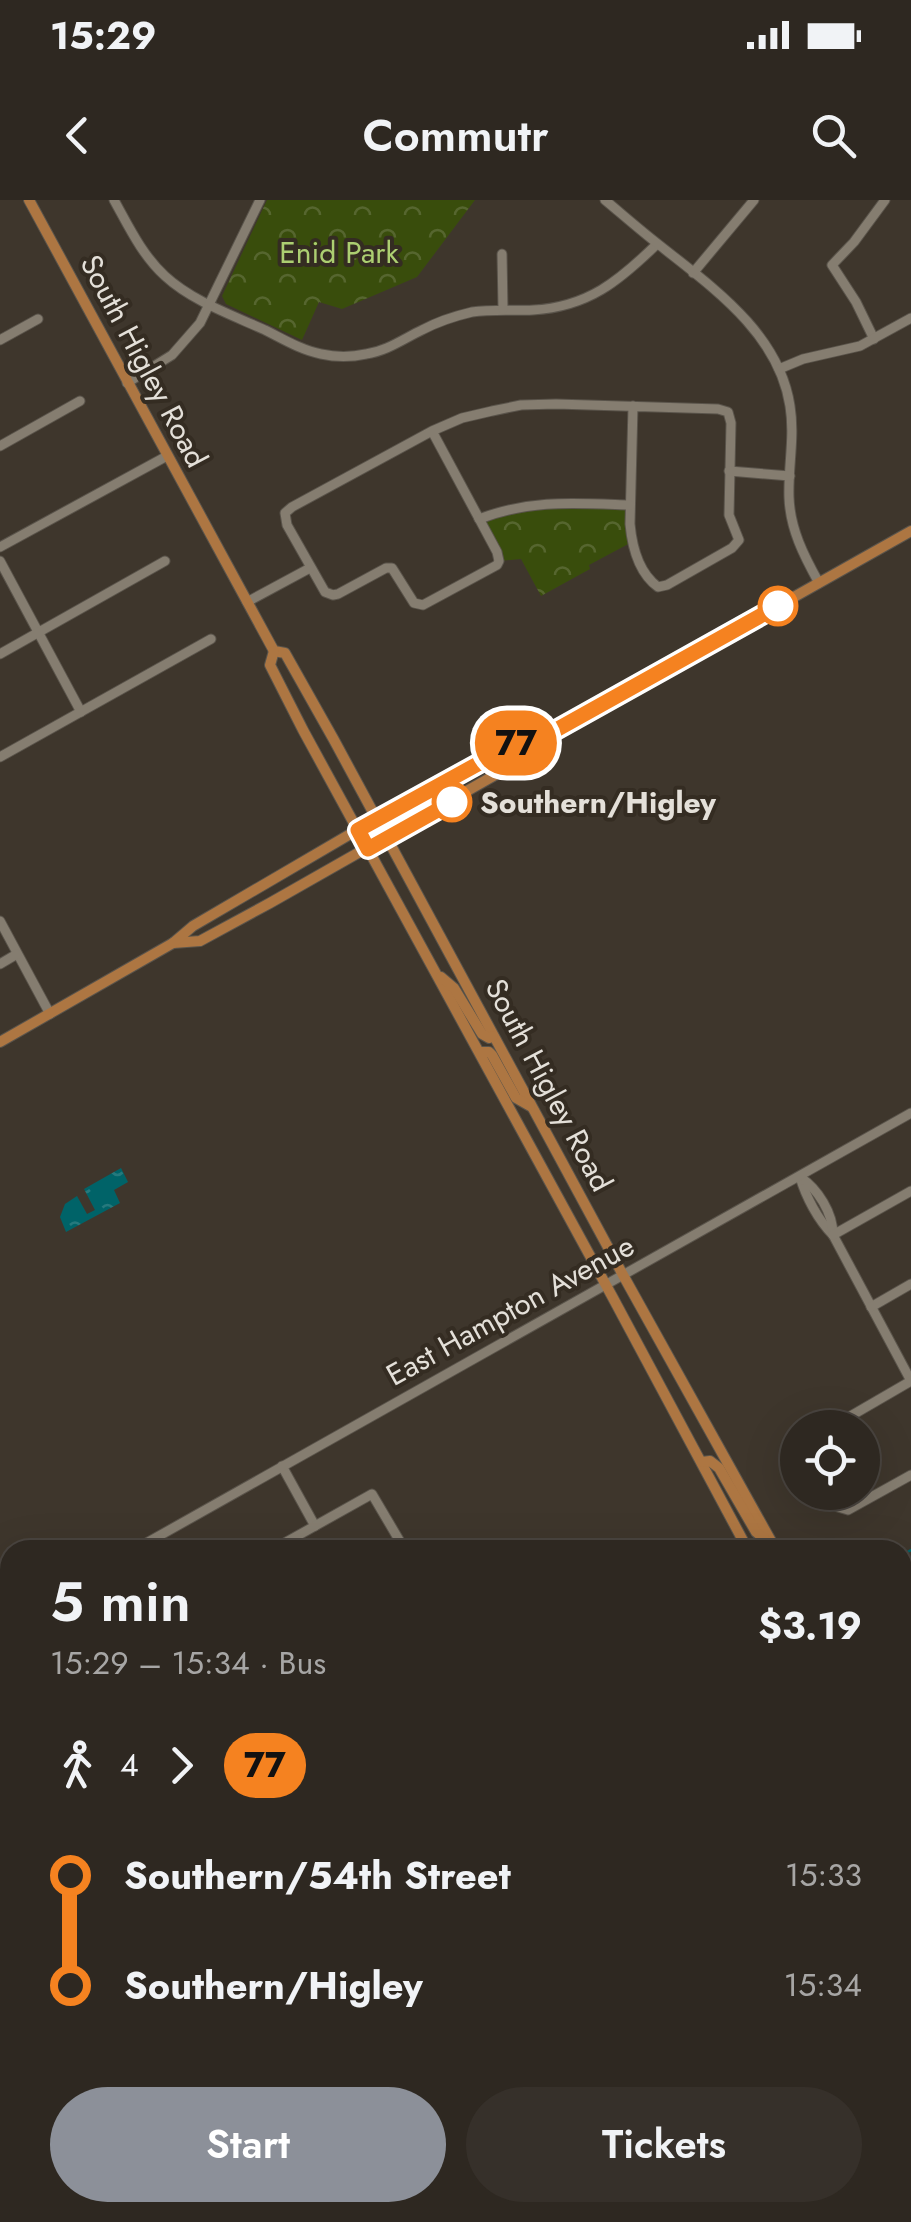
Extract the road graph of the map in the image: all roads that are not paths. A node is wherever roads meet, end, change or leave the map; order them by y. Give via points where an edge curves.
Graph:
1 (28, 200) edge
2 (114, 200) edge
3 (260, 200) edge
4 (605, 200) edge
5 (627, 200) edge
6 (754, 200) edge
7 (885, 200) edge
8 (618, 211) junction
9 (656, 244) junction
10 (502, 254) dead end
11 (693, 273) junction
12 (211, 305) junction
13 (504, 309) junction
14 (911, 318) edge
15 (38, 319) dead end
16 (874, 339) junction
17 (0, 340) edge
18 (779, 369) junction
19 (127, 382) junction
20 (80, 402) dead end
21 (633, 406) junction
22 (432, 431) junction
23 (0, 446) edge
24 (167, 456) junction
25 (729, 472) junction
26 (790, 476) junction
27 (630, 505) junction
28 (480, 519) junction
29 (911, 530) edge
30 (0, 547) edge
31 (0, 561) edge
32 (165, 561) dead end
33 (310, 568) junction
34 (819, 583) junction
35 (246, 602) junction
36 (39, 632) junction
37 (211, 639) dead end
38 (274, 651) junction
39 (0, 654) edge
40 (81, 712) junction
41 (547, 735) junction
42 (0, 757) edge
43 (376, 820) junction
44 (358, 830) junction
45 (388, 838) junction
46 (368, 849) junction
47 (0, 921) edge
48 (174, 943) junction
49 (18, 954) junction
50 (0, 964) edge
51 (436, 973) junction
52 (50, 1014) junction
53 (493, 1036) junction
54 (0, 1042) edge
55 (480, 1052) junction
56 (531, 1107) junction
57 (911, 1114) edge
58 (800, 1176) junction
59 (911, 1192) edge
60 (833, 1235) junction
61 (623, 1275) junction
62 (606, 1284) junction
63 (911, 1284) edge
64 (871, 1306) junction
65 (911, 1381) edge
66 (861, 1410) edge
67 (702, 1462) junction
68 (282, 1466) junction
69 (911, 1475) edge
70 (880, 1492) edge
71 (315, 1526) junction
72 (152, 1540) edge
73 (290, 1540) edge
74 (399, 1540) edge
75 (743, 1540) edge
76 (765, 1540) edge
77 (771, 1540) edge

1 - 19 main road, South Higley Road
2 - 12 street via 150,261
3 - 12 street
4 - 8 street
5 - 8 street
6 - 11 street
7 - 16 street via 832,265
8 - 9 street
9 - 11 street
9 - 13 street via 586,299
10 - 13 street
11 - 18 street via 747,321
12 - 13 street via 302,348 345,356 392,346 447,319
12 - 19 street via 172,355
14 - 16 street
15 - 17 street
16 - 18 street
18 - 26 street via 790,403
19 - 24 main road, South Higley Road
20 - 23 street
21 - 22 street via 521,406
21 - 25 street via 728,412
21 - 27 street
22 - 28 street
22 - 33 street via 285,514
24 - 30 street
24 - 35 main road, South Higley Road
25 - 26 street
25 - 27 street via 729,515 739,540 666,585 650,581 632,542
26 - 34 street via 792,522
27 - 28 street via 530,504
28 - 33 street via 497,565 424,605 414,604 392,568 338,594 322,589
29 - 34 main road
31 - 36 street
32 - 36 street
33 - 35 street
34 - 41 main road
35 - 38 main road, South Higley Road
36 - 39 street
36 - 40 street
37 - 40 street
38 - 43 main road, South Higley Road via 284,654
38 - 44 main road, South Higley Road via 270,665
40 - 42 street
41 - 43 main road via 525,738
41 - 45 main road via 539,750
43 - 44 main road
43 - 45 main road, South Higley Road
44 - 46 main road, South Higley Road
44 - 48 main road via 192,926
45 - 46 main road
45 - 53 main road, South Higley Road
46 - 48 main road via 200,940
46 - 51 main road, South Higley Road
47 - 49 street
48 - 52 main road
49 - 50 street
49 - 52 street
51 - 53 main road via 454,988 482,1034
51 - 55 main road, South Higley Road
52 - 54 main road
53 - 56 main road, South Higley Road
55 - 56 main road via 492,1055 516,1098
55 - 62 main road, South Higley Road
56 - 61 main road, South Higley Road
57 - 58 street, East Hampton Avenue
58 - 60 street via 833,1222
58 - 61 street, East Hampton Avenue
59 - 60 street
60 - 64 street
61 - 62 street, East Hampton Avenue
61 - 77 main road, South Higley Road
62 - 67 main road, South Higley Road
62 - 68 street, East Hampton Avenue
63 - 64 street
64 - 65 street
65 - 66 street
67 - 75 main road, South Higley Road
67 - 76 main road via 719,1468
68 - 71 street
68 - 72 street, East Hampton Avenue
69 - 70 street
71 - 73 street
71 - 74 street via 372,1494

